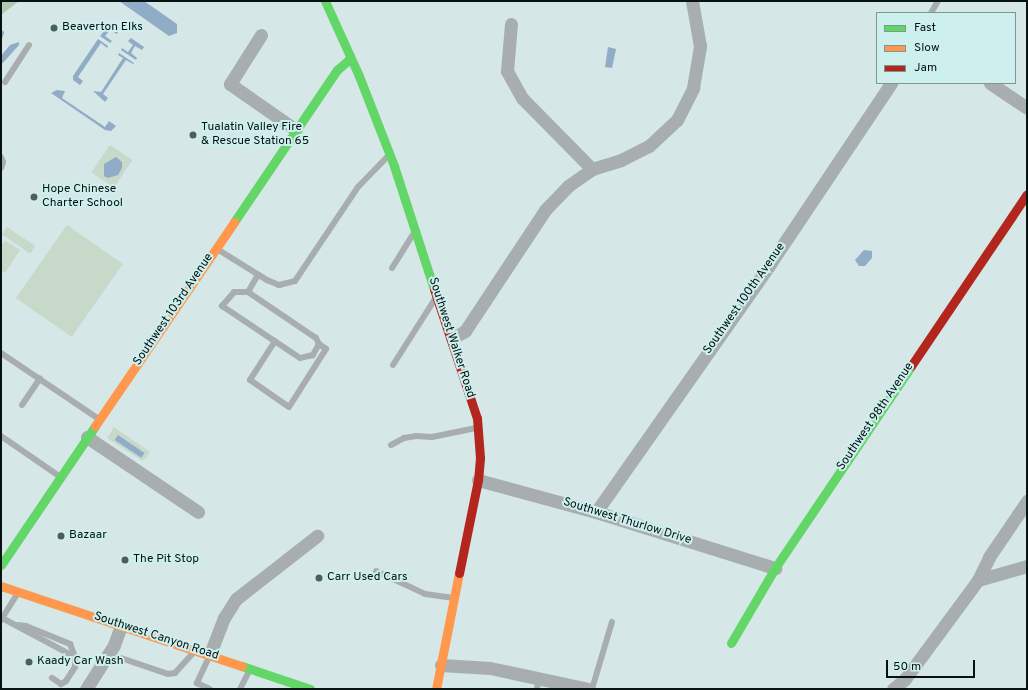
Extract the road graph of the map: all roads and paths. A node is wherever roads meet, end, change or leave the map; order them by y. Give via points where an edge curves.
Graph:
1 (325, 1) edge
2 (692, 1) edge
3 (938, 1) edge
4 (932, 12) edge
5 (510, 24) dead end
6 (261, 35) dead end
7 (29, 45) dead end
8 (351, 58) junction
9 (5, 82) dead end
10 (890, 84) edge
11 (991, 84) edge
12 (1027, 108) edge
13 (296, 130) junction
14 (390, 154) junction
15 (1, 157) edge
16 (1, 168) edge
17 (592, 169) junction
18 (1027, 194) edge
19 (416, 231) junction
20 (216, 248) junction
21 (392, 268) dead end
22 (258, 275) junction
23 (248, 292) junction
24 (438, 295) junction
25 (452, 338) junction
26 (275, 341) junction
27 (319, 344) junction
28 (1, 353) edge
29 (393, 365) dead end
30 (40, 378) junction
31 (22, 405) dead end
32 (100, 419) junction
33 (478, 428) junction
34 (1, 436) edge
35 (87, 437) junction
36 (391, 445) dead end
37 (60, 477) junction
38 (478, 480) junction
39 (1027, 501) edge
40 (198, 512) dead end
41 (596, 512) junction
42 (317, 536) dead end
43 (1, 565) edge
44 (1027, 566) edge
45 (775, 568) junction
46 (376, 572) dead end
47 (978, 580) junction
48 (1, 586) edge
49 (18, 592) junction
50 (454, 598) junction
51 (2, 619) edge
52 (612, 622) dead end
53 (15, 625) junction
54 (121, 626) junction
55 (731, 643) dead end
56 (196, 650) junction
57 (109, 654) junction
58 (210, 654) junction
59 (75, 657) junction
60 (440, 665) junction
61 (250, 668) junction
62 (52, 678) dead end
63 (538, 684) edge
64 (86, 689) edge
65 (210, 689) edge
66 (240, 689) edge
67 (310, 689) edge
68 (436, 689) edge
69 (588, 689) edge
70 (592, 689) edge
71 (893, 689) edge

1 - 8 street, Southwest Walker Road
2 - 17 street via 700,46 693,88 677,120 649,146 621,160
3 - 4 lane
5 - 17 street via 507,71 522,98
6 - 13 street via 230,84
7 - 9 lane
8 - 13 street, Southwest 103rd Avenue via 337,70
8 - 14 street, Southwest Walker Road
10 - 41 street, Southwest 100th Avenue via 766,270
11 - 12 street
13 - 20 street, Southwest 103rd Avenue
14 - 19 street, Southwest Walker Road
14 - 22 lane via 358,187 295,281 280,285
15 - 16 lane
17 - 25 street via 568,186 546,210 466,330
18 - 45 street, Southwest 98th Avenue
19 - 21 lane
19 - 24 street, Southwest Walker Road
20 - 22 lane
20 - 32 street, Southwest 103rd Avenue
22 - 23 lane
23 - 26 lane via 234,292 222,306
23 - 27 lane via 316,338
24 - 25 street, Southwest Walker Road
24 - 29 lane
25 - 33 street, Southwest Walker Road
26 - 27 lane via 304,358 313,355
26 - 27 lane via 250,380 289,407 326,349
28 - 30 lane
30 - 31 lane
30 - 32 lane
32 - 35 street, Southwest 103rd Avenue
33 - 36 lane via 432,437 404,438
33 - 38 street, Southwest Walker Road
34 - 37 lane
35 - 37 street, Southwest 103rd Avenue
35 - 40 street
37 - 43 street, Southwest 103rd Avenue
38 - 41 street, Southwest Thurlow Drive
38 - 50 street, Southwest Walker Road
39 - 47 street via 989,557
41 - 45 street, Southwest Thurlow Drive
42 - 58 street via 236,599 224,618
44 - 47 street
45 - 55 street, Southwest 98th Avenue
46 - 50 lane via 425,594
47 - 71 street via 904,679
48 - 49 street, Southwest Canyon Road
49 - 51 lane
49 - 54 street, Southwest Canyon Road
50 - 60 street, Southwest Walker Road
51 - 53 lane
52 - 70 lane
53 - 59 lane
53 - 59 lane via 26,626 70,644
54 - 56 street, Southwest Canyon Road
54 - 57 street
56 - 57 lane via 175,673 168,674
56 - 58 street, Southwest Canyon Road
57 - 64 street
58 - 61 street, Southwest Canyon Road
58 - 65 lane via 197,683
59 - 62 lane via 75,667 66,681 61,684
60 - 63 street via 490,668
60 - 68 street, Southwest Walker Road
61 - 66 lane
61 - 67 street, Southwest Canyon Road
63 - 69 street

